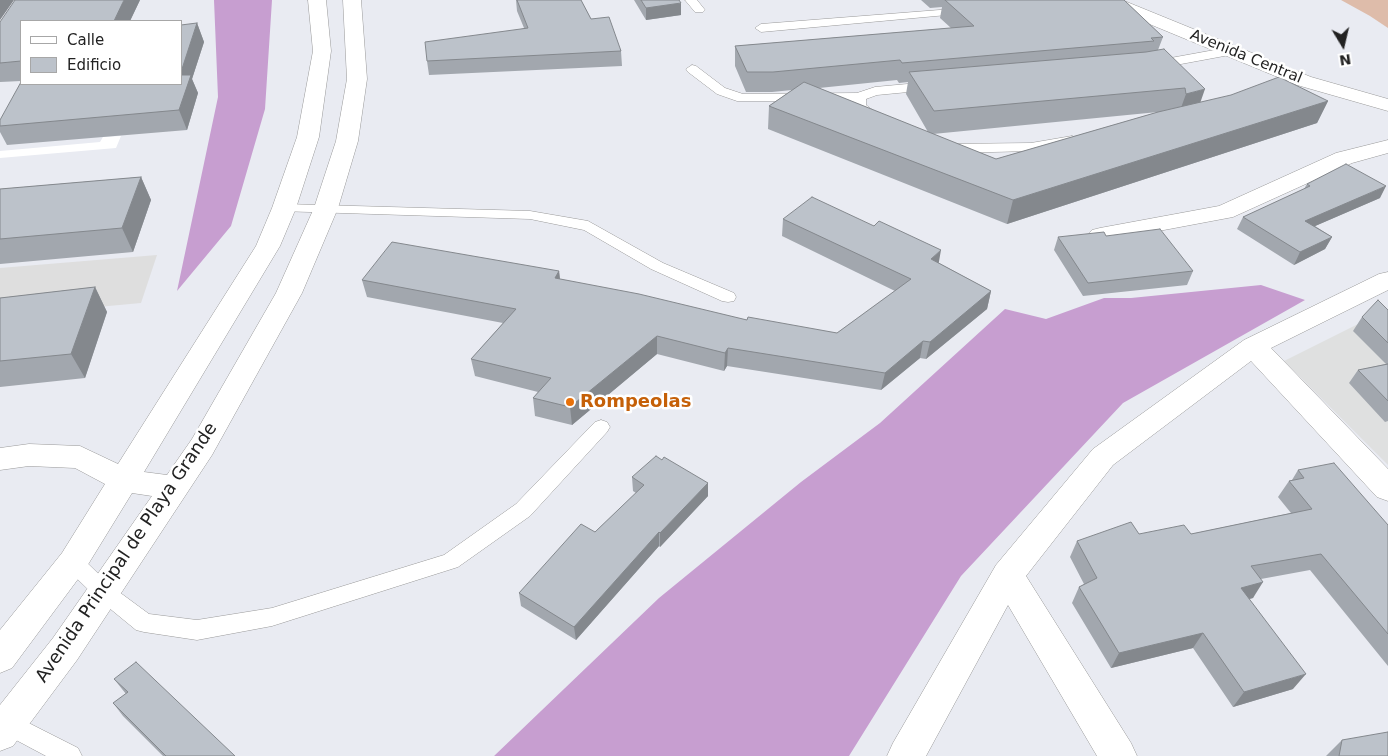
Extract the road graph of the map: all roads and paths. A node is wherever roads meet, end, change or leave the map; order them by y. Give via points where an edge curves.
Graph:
1 (317, 0) edge
2 (352, 0) edge
3 (691, 0) edge
4 (1107, 0) edge
5 (699, 10) dead end
6 (978, 10) edge
7 (761, 28) dead end
8 (1231, 51) junction
9 (1139, 68) edge
10 (692, 69) dead end
11 (944, 85) edge
12 (859, 97) junction
13 (1388, 105) edge
14 (893, 127) edge
15 (1080, 139) edge
16 (936, 145) edge
17 (1388, 146) edge
18 (284, 208) junction
19 (326, 208) junction
20 (1100, 235) edge
21 (1388, 280) edge
22 (728, 297) dead end
23 (1253, 346) junction
24 (601, 427) dead end
25 (0, 458) edge
26 (123, 480) junction
27 (175, 488) junction
28 (1388, 488) edge
29 (73, 562) junction
30 (1008, 575) junction
31 (104, 592) junction
32 (0, 657) edge
33 (4, 729) edge
34 (70, 756) edge
35 (906, 756) edge
36 (1118, 756) edge

1 - 18 street via 322,51 308,137
2 - 19 street, Avenida Principal de Playa Grande via 357,79 347,141
3 - 5 lane
4 - 8 street, Avenida Central
6 - 7 lane
8 - 9 lane
8 - 13 street, Avenida Central via 1304,81
10 - 12 lane via 721,91 742,98
11 - 12 lane via 875,91
12 - 14 lane via 860,107
15 - 16 lane via 1031,146 954,150
17 - 20 street via 1344,158 1225,212
18 - 19 lane
18 - 26 street via 268,246
19 - 22 lane via 530,215 588,226 657,266
19 - 27 street, Avenida Principal de Playa Grande via 289,293 202,447
21 - 23 street
23 - 28 street
23 - 30 street via 1104,457
24 - 31 lane via 523,510 450,561 272,617 197,630 144,624
25 - 26 street via 80,456
26 - 27 street
26 - 29 street
27 - 31 street, Avenida Principal de Playa Grande
29 - 31 lane
29 - 32 street
30 - 35 street
30 - 36 street
31 - 33 street, Avenida Principal de Playa Grande via 65,650
33 - 34 lane

